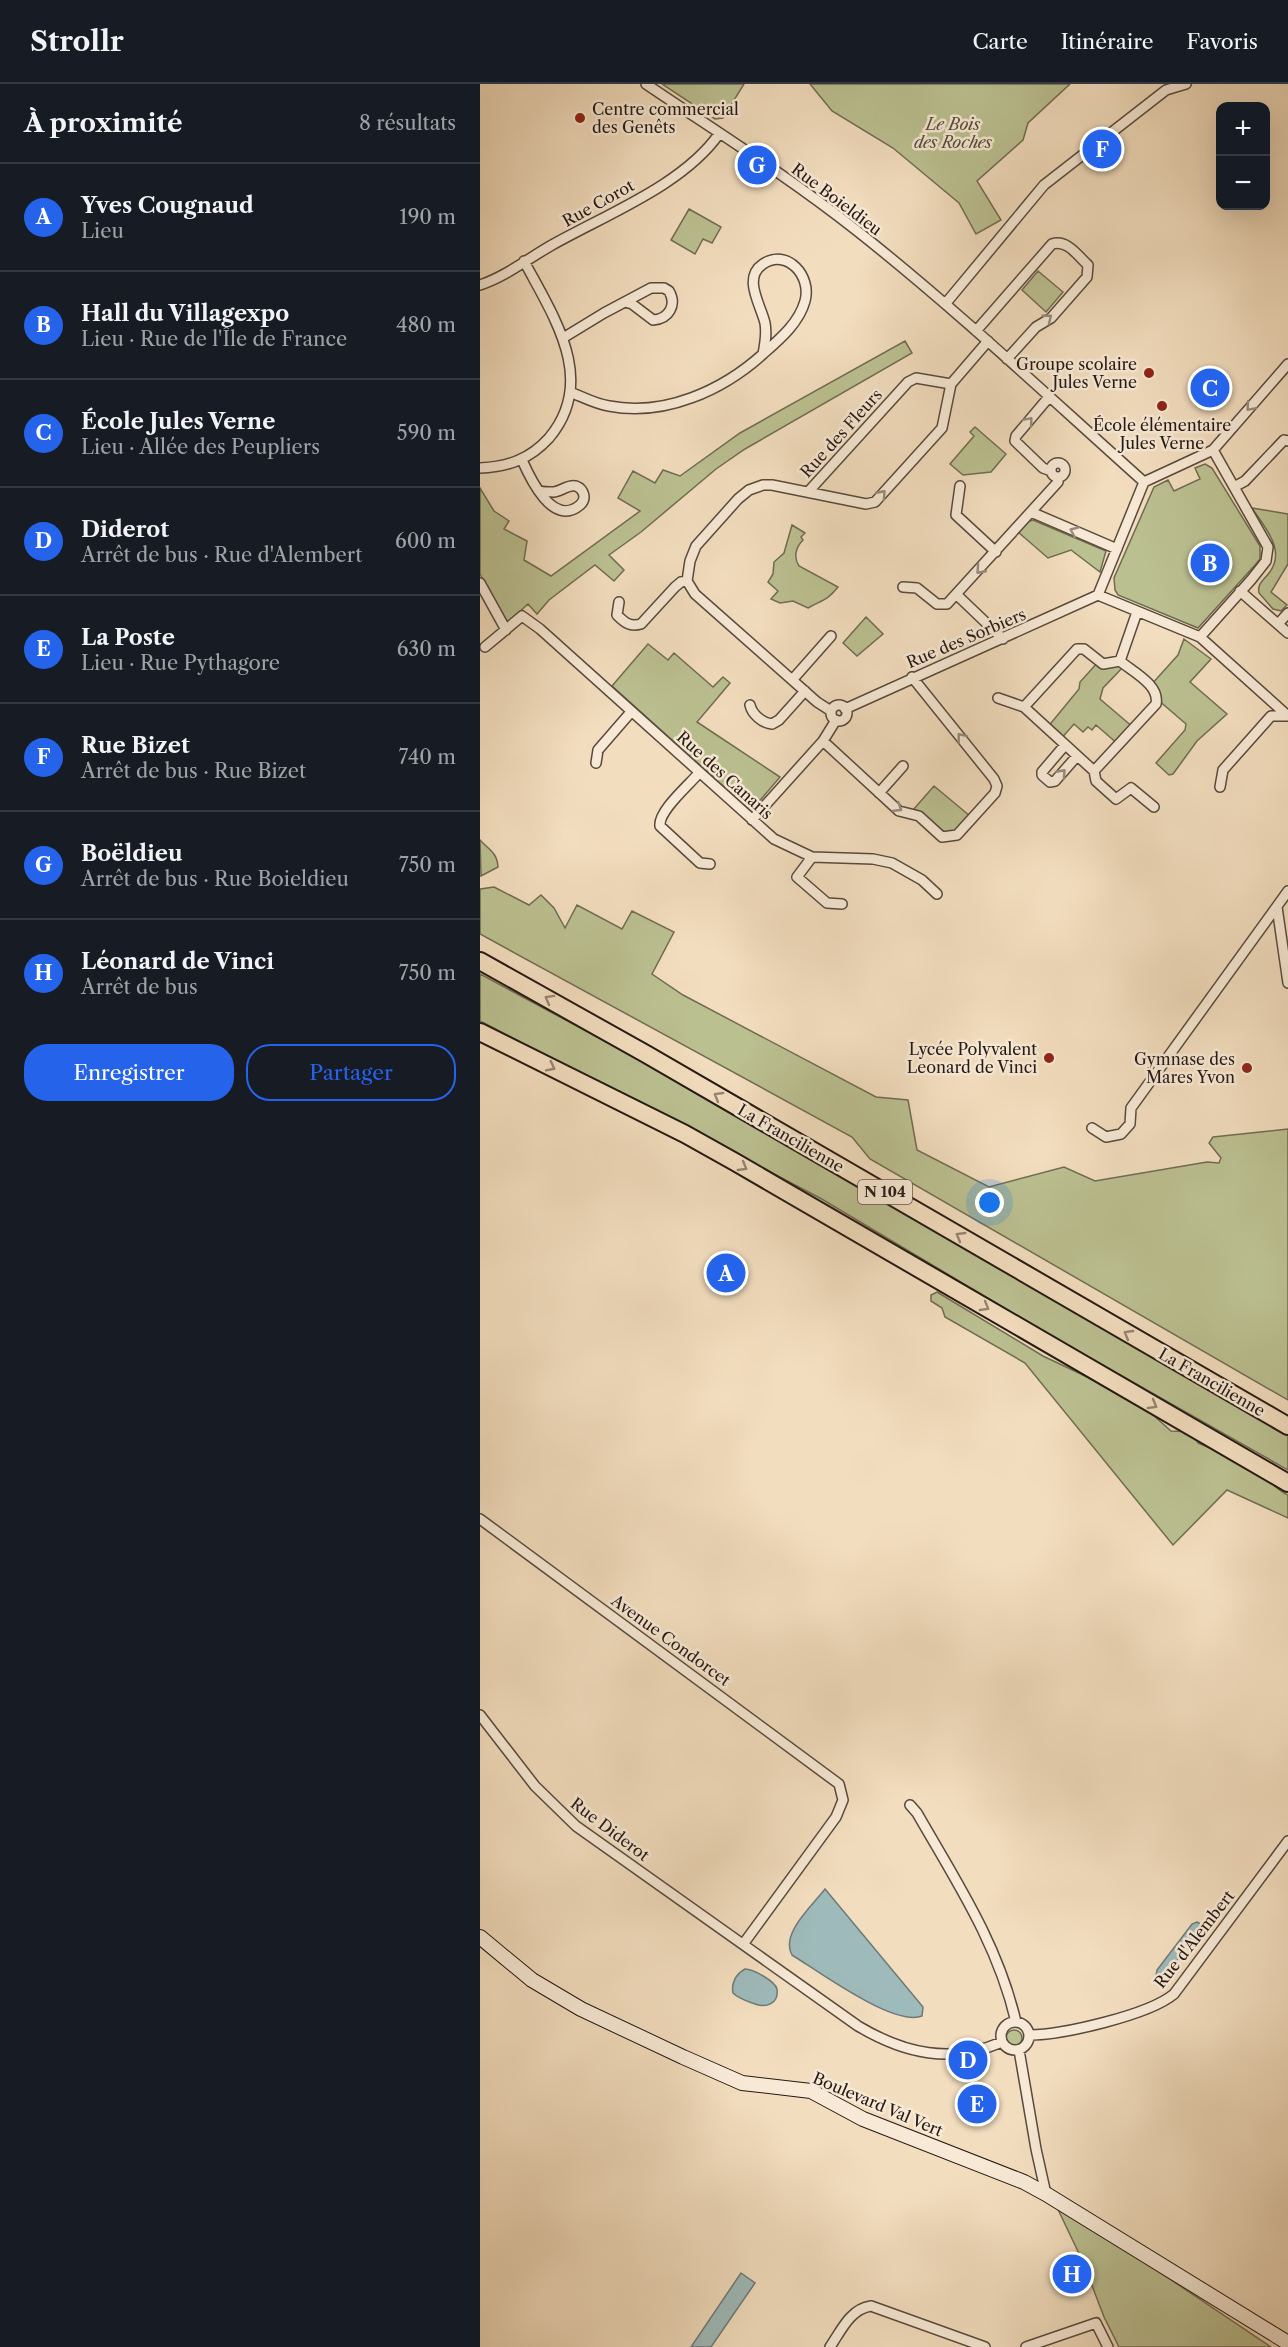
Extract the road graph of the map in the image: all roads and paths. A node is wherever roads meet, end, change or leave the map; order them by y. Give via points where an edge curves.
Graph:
1 (646, 84) edge
2 (1186, 84) edge
3 (719, 134) junction
4 (524, 261) junction
5 (480, 285) edge
6 (625, 302) junction
7 (946, 303) junction
8 (976, 331) junction
9 (563, 338) junction
10 (988, 341) junction
11 (763, 354) junction
12 (1007, 359) junction
13 (1288, 364) edge
14 (951, 384) junction
15 (570, 392) junction
16 (1049, 397) junction
17 (1288, 441) edge
18 (1213, 450) junction
19 (522, 460) junction
20 (480, 468) edge
21 (1144, 482) junction
22 (960, 486) dead end
23 (1234, 488) junction
24 (540, 491) dead end
25 (808, 492) junction
26 (1031, 512) junction
27 (1117, 549) junction
28 (996, 552) junction
29 (687, 581) junction
30 (480, 584) edge
31 (903, 586) dead end
32 (1240, 591) junction
33 (1098, 595) junction
34 (957, 596) junction
35 (619, 602) dead end
36 (1137, 612) junction
37 (1288, 613) edge
38 (1278, 624) junction
39 (506, 630) junction
40 (1288, 633) edge
41 (831, 636) dead end
42 (1200, 637) junction
43 (1003, 639) junction
44 (485, 647) dead end
45 (1120, 661) junction
46 (912, 677) junction
47 (793, 679) junction
48 (805, 691) junction
49 (998, 698) dead end
50 (750, 705) dead end
51 (1024, 707) junction
52 (845, 709) junction
53 (831, 711) junction
54 (631, 712) junction
55 (1288, 716) edge
56 (836, 720) junction
57 (823, 741) junction
58 (1065, 744) junction
59 (1077, 756) junction
60 (596, 763) dead end
61 (903, 766) dead end
62 (1094, 771) junction
63 (699, 773) junction
64 (1220, 787) dead end
65 (879, 793) junction
66 (1154, 807) dead end
67 (752, 820) junction
68 (812, 857) junction
69 (710, 864) dead end
70 (1288, 891) edge
71 (937, 894) dead end
72 (842, 904) dead end
73 (1277, 907) junction
74 (480, 961) edge
75 (1288, 983) edge
76 (480, 1032) edge
77 (1092, 1128) dead end
78 (1288, 1426) edge
79 (1288, 1483) edge
80 (480, 1519) edge
81 (480, 1715) edge
82 (910, 1804) dead end
83 (1288, 1841) edge
84 (480, 1937) edge
85 (744, 1943) junction
86 (1016, 2022) junction
87 (1029, 2036) junction
88 (1002, 2042) junction
89 (1019, 2050) junction
90 (1046, 2194) junction
91 (1288, 2343) edge
92 (830, 2347) edge
93 (985, 2347) edge
94 (1026, 2347) edge
95 (1108, 2347) edge

1 - 3 street, Rue Boieldieu
2 - 7 street via 1166,90 1044,184
3 - 4 street, Rue Corot via 689,167 657,188
3 - 7 street, Rue Boieldieu via 822,204
4 - 5 street, Rue Corot
4 - 9 street
6 - 6 street via 653,320 666,316 672,303 669,291 657,287
6 - 9 street
7 - 8 street, Rue Boieldieu
8 - 10 street, Rue Boieldieu
12 -> 8 street via 1087,277 1088,265 1066,244 1052,244
9 - 15 street via 569,359
10 - 12 street, Rue Boieldieu
10 - 14 street
11 - 11 street via 800,315 808,291 800,270 780,260 764,263 754,278 753,288 765,324
11 - 15 street via 718,386 697,396 654,406 606,406
12 - 16 street, Rue Boieldieu
13 -> 18 street
14 - 25 street, Rue des Fleurs via 916,378 908,382
25 -> 14 street via 866,504 875,502 942,428
15 - 19 street via 558,426
16 - 21 street, Rue Boieldieu
26 -> 16 street via 1058,482 1055,474 1043,468 1015,441
17 - 23 street via 1284,440
18 - 21 street
18 - 23 street
19 - 20 street
19 - 24 street
21 - 27 street
22 - 28 street via 956,515
23 - 32 street via 1268,547 1266,561
25 - 29 street, Rue des Fleurs via 762,485 743,494 696,546
27 -> 26 street
26 - 28 street
27 - 33 street
28 -> 34 street
29 - 35 street via 675,586 641,624 630,625 617,615
29 - 47 street via 695,594
30 - 39 street
31 - 34 street via 917,588 942,605
32 - 38 street
32 - 42 street
33 - 36 street
33 - 43 street, Rue des Sorbiers
34 - 43 street
36 - 42 street
36 - 45 street
37 - 38 street
38 - 40 street
39 - 44 street
39 - 54 street, Rue des Canaris via 522,616
41 - 47 street
42 - 55 street
43 - 46 street, Rue des Sorbiers
45 - 51 street via 1103,664 1084,649 1077,649
45 - 62 street via 1154,689 1156,704
46 - 52 street, Rue des Sorbiers
65 -> 46 street via 899,811 919,816 942,837 950,837 957,835 997,786
47 - 48 street
48 - 50 street via 772,724 763,722
48 - 53 street
49 - 51 street
51 - 58 street
52 - 53 street, Rue des Sorbiers via 836,706
52 - 56 street, Rue des Sorbiers via 845,718
53 - 56 street
54 - 60 street via 598,750
54 - 63 street, Rue des Canaris
55 - 64 street via 1271,716 1223,770
56 - 57 street, Rue des Sorbiers
57 - 65 street
57 - 67 street, Rue des Sorbiers
58 - 59 street
58 -> 59 street via 1042,775 1054,781
59 - 62 street
61 - 65 street
62 - 66 street via 1096,781 1116,799 1131,788
63 - 67 street, Rue des Canaris
63 - 69 street via 663,814 660,826 700,863
67 - 68 street, Rue des Canaris via 774,839
68 - 71 street, Rue des Canaris via 892,863 922,880
68 - 72 street via 796,877 827,903
70 - 73 street
73 - 75 street
73 - 77 street via 1131,1108 1130,1124 1121,1134 1106,1137
78 -> 74 highway, La Francilienne / N 104
76 -> 79 highway via 685,1134
80 - 85 street, Avenue Condorcet via 839,1784 843,1800 836,1817
81 - 85 street, Rue Diderot via 535,1786 576,1826
82 - 86 street via 988,1939 1004,1977
83 - 87 street, Rue d'Alembert via 1166,2001 1126,2016
84 - 90 street, Boulevard Val Vert via 532,1980 581,2009 683,2057 742,2083 811,2091 863,2119 972,2160
85 - 88 street via 882,2040 940,2055 979,2052
86 - 87 street via 1026,2027
86 - 88 street via 1002,2029
87 - 89 street via 1027,2044
88 - 89 street via 1011,2050
89 - 90 street
90 - 91 street, Boulevard Val Vert
92 - 93 street via 855,2312 871,2306
94 - 95 street via 1096,2322

